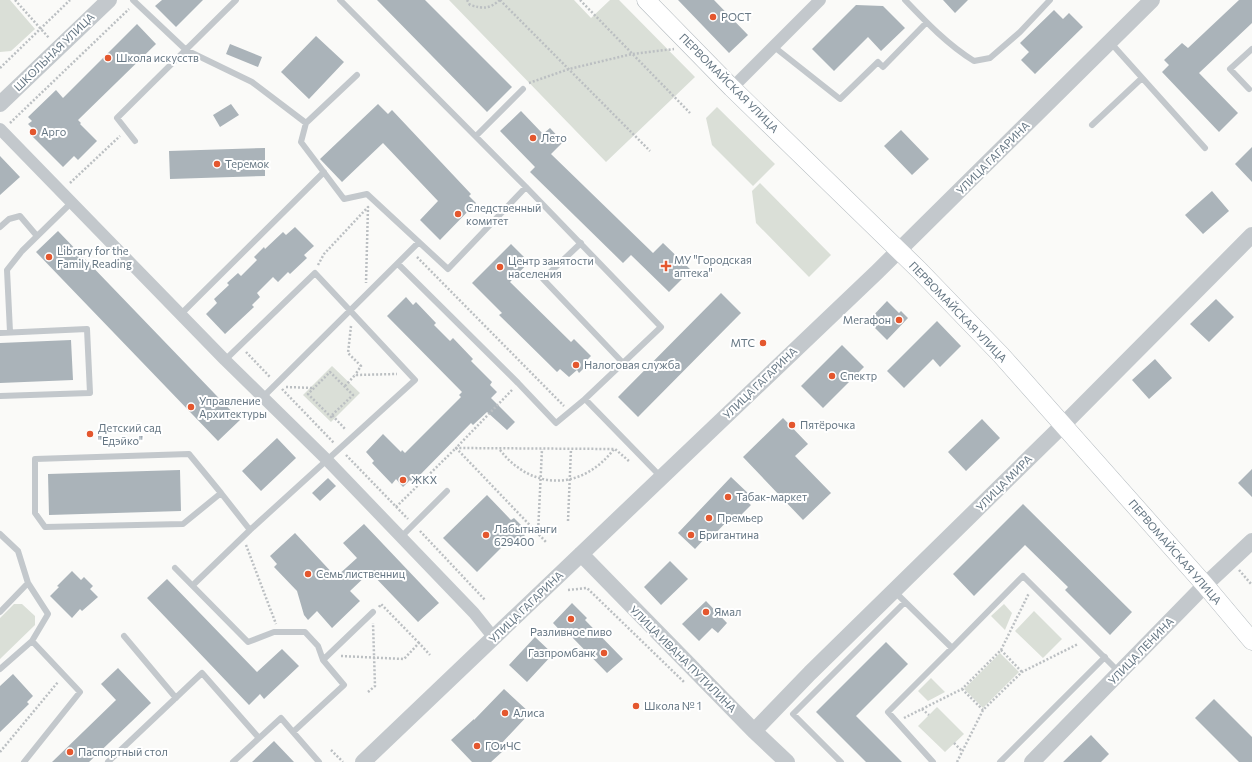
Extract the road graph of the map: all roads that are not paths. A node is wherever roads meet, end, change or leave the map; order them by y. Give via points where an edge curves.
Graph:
1 (109, 0) edge
2 (236, 0) edge
3 (340, 0) edge
4 (646, 0) edge
5 (820, 0) edge
6 (905, 0) edge
7 (1050, 0) edge
8 (1152, 0) edge
9 (135, 1) edge
10 (926, 23) junction
11 (1110, 42) junction
12 (773, 46) junction
13 (1252, 49) edge
14 (186, 50) junction
15 (357, 74) dead end
16 (1142, 78) junction
17 (732, 88) junction
18 (522, 89) road end
19 (1249, 89) dead end
20 (0, 104) edge
21 (306, 123) junction
22 (1092, 125) dead end
23 (1, 130) edge
24 (476, 136) junction
25 (135, 141) dead end
26 (1205, 148) dead end
27 (324, 172) junction
28 (526, 186) junction
29 (72, 202) junction
30 (0, 227) edge
31 (1252, 235) edge
32 (37, 236) junction
33 (419, 242) junction
34 (581, 243) junction
35 (898, 250) junction
36 (398, 264) junction
37 (351, 312) junction
38 (181, 314) junction
39 (10, 332) junction
40 (0, 333) edge
41 (225, 360) junction
42 (624, 363) junction
43 (0, 396) edge
44 (263, 397) junction
45 (586, 399) junction
46 (1063, 425) junction
47 (327, 460) junction
48 (661, 478) junction
49 (447, 490) dead end
50 (221, 492) junction
51 (250, 530) junction
52 (0, 534) edge
53 (400, 537) junction
54 (1252, 541) edge
55 (581, 554) junction
56 (176, 568) dead end
57 (28, 583) junction
58 (193, 585) junction
59 (1205, 585) junction
60 (900, 596) junction
61 (0, 612) edge
62 (373, 612) road end
63 (124, 636) dead end
64 (494, 638) junction
65 (32, 641) junction
66 (1252, 641) edge
67 (952, 648) junction
68 (1105, 658) junction
69 (323, 660) junction
70 (0, 668) edge
71 (1120, 673) junction
72 (176, 698) junction
73 (754, 731) junction
74 (293, 732) junction
75 (259, 738) junction
76 (24, 762) edge
77 (108, 762) edge
78 (233, 762) edge
79 (319, 762) edge
80 (363, 762) edge
81 (787, 762) edge
82 (841, 762) edge
83 (933, 762) edge
84 (1000, 762) edge
85 (1032, 762) edge

1 - 20 street, ШКОЛЬНАЯ УЛИЦА
2 - 14 lane
3 - 24 lane
4 - 17 main road, ПЕРВОМАЙСКАЯ УЛИЦА
5 - 12 street
6 - 10 lane
7 - 10 lane via 1020,32 990,58 974,61
8 - 11 street, УЛИЦА ГАГАРИНА
9 - 14 lane
10 - 12 lane via 883,67 878,62 840,99
11 - 16 lane
11 - 35 street, УЛИЦА ГАГАРИНА
12 - 17 street
13 - 19 lane via 1230,69
14 - 21 lane via 252,82
14 - 25 lane via 117,118
15 - 21 lane
16 - 22 lane
16 - 26 lane
17 - 35 main road, ПЕРВОМАЙСКАЯ УЛИЦА
18 - 24 lane
21 - 27 lane via 300,142
23 - 29 street
24 - 28 lane
27 - 33 lane via 344,199 367,194
27 - 38 lane
28 - 33 lane via 448,269
28 - 34 lane
29 - 32 lane
29 - 38 street
30 - 32 lane via 9,219 20,216
31 - 46 street, УЛИЦА МИРА
32 - 39 lane via 7,270
33 - 36 lane
34 - 42 lane via 661,327
34 - 42 lane via 543,279
35 - 46 main road, ПЕРВОМАЙСКАЯ УЛИЦА via 1001,355
35 - 48 street, УЛИЦА ГАГАРИНА
36 - 37 lane
36 - 45 lane via 556,423
37 - 41 lane via 315,273
37 - 44 lane
37 - 47 lane via 415,380
38 - 41 street
39 - 40 lane
39 - 43 lane via 87,329 90,393
41 - 44 street
42 - 45 lane
44 - 47 street
45 - 48 lane
46 - 59 main road, ПЕРВОМАЙСКАЯ УЛИЦА
46 - 60 street, УЛИЦА МИРА
47 - 51 lane
47 - 53 street
48 - 55 street, УЛИЦА ГАГАРИНА
49 - 53 lane
50 - 50 lane via 189,454 35,459 35,513 45,527 184,524
50 - 51 lane
51 - 58 lane
52 - 57 lane via 18,551
53 - 64 street via 474,613
54 - 59 street, УЛИЦА ЛЕНИНА
55 - 64 street, УЛИЦА ГАГАРИНА
55 - 73 street, УЛИЦА ИВАНА ПУТИЛИНА
56 - 58 lane
57 - 61 lane
57 - 65 lane via 48,614
58 - 69 lane via 248,642 274,632 305,632 318,646
59 - 66 main road, ПЕРВОМАЙСКАЯ УЛИЦА
59 - 71 street, УЛИЦА ЛЕНИНА
60 - 67 lane
60 - 73 street, УЛИЦА МИРА via 810,673
60 - 82 lane via 792,714
62 - 69 lane
63 - 72 lane
64 - 80 street, УЛИЦА ГАГАРИНА
65 - 70 lane
65 - 76 lane via 80,692
67 - 68 lane via 1023,576
67 - 83 lane via 888,712
68 - 71 lane
68 - 84 lane
69 - 74 lane via 344,685
71 - 85 street, УЛИЦА ЛЕНИНА
72 - 75 lane via 202,673
72 - 77 lane
73 - 81 street, УЛИЦА ИВАНА ПУТИЛИНА
74 - 75 lane via 281,718
74 - 79 lane
75 - 78 lane

